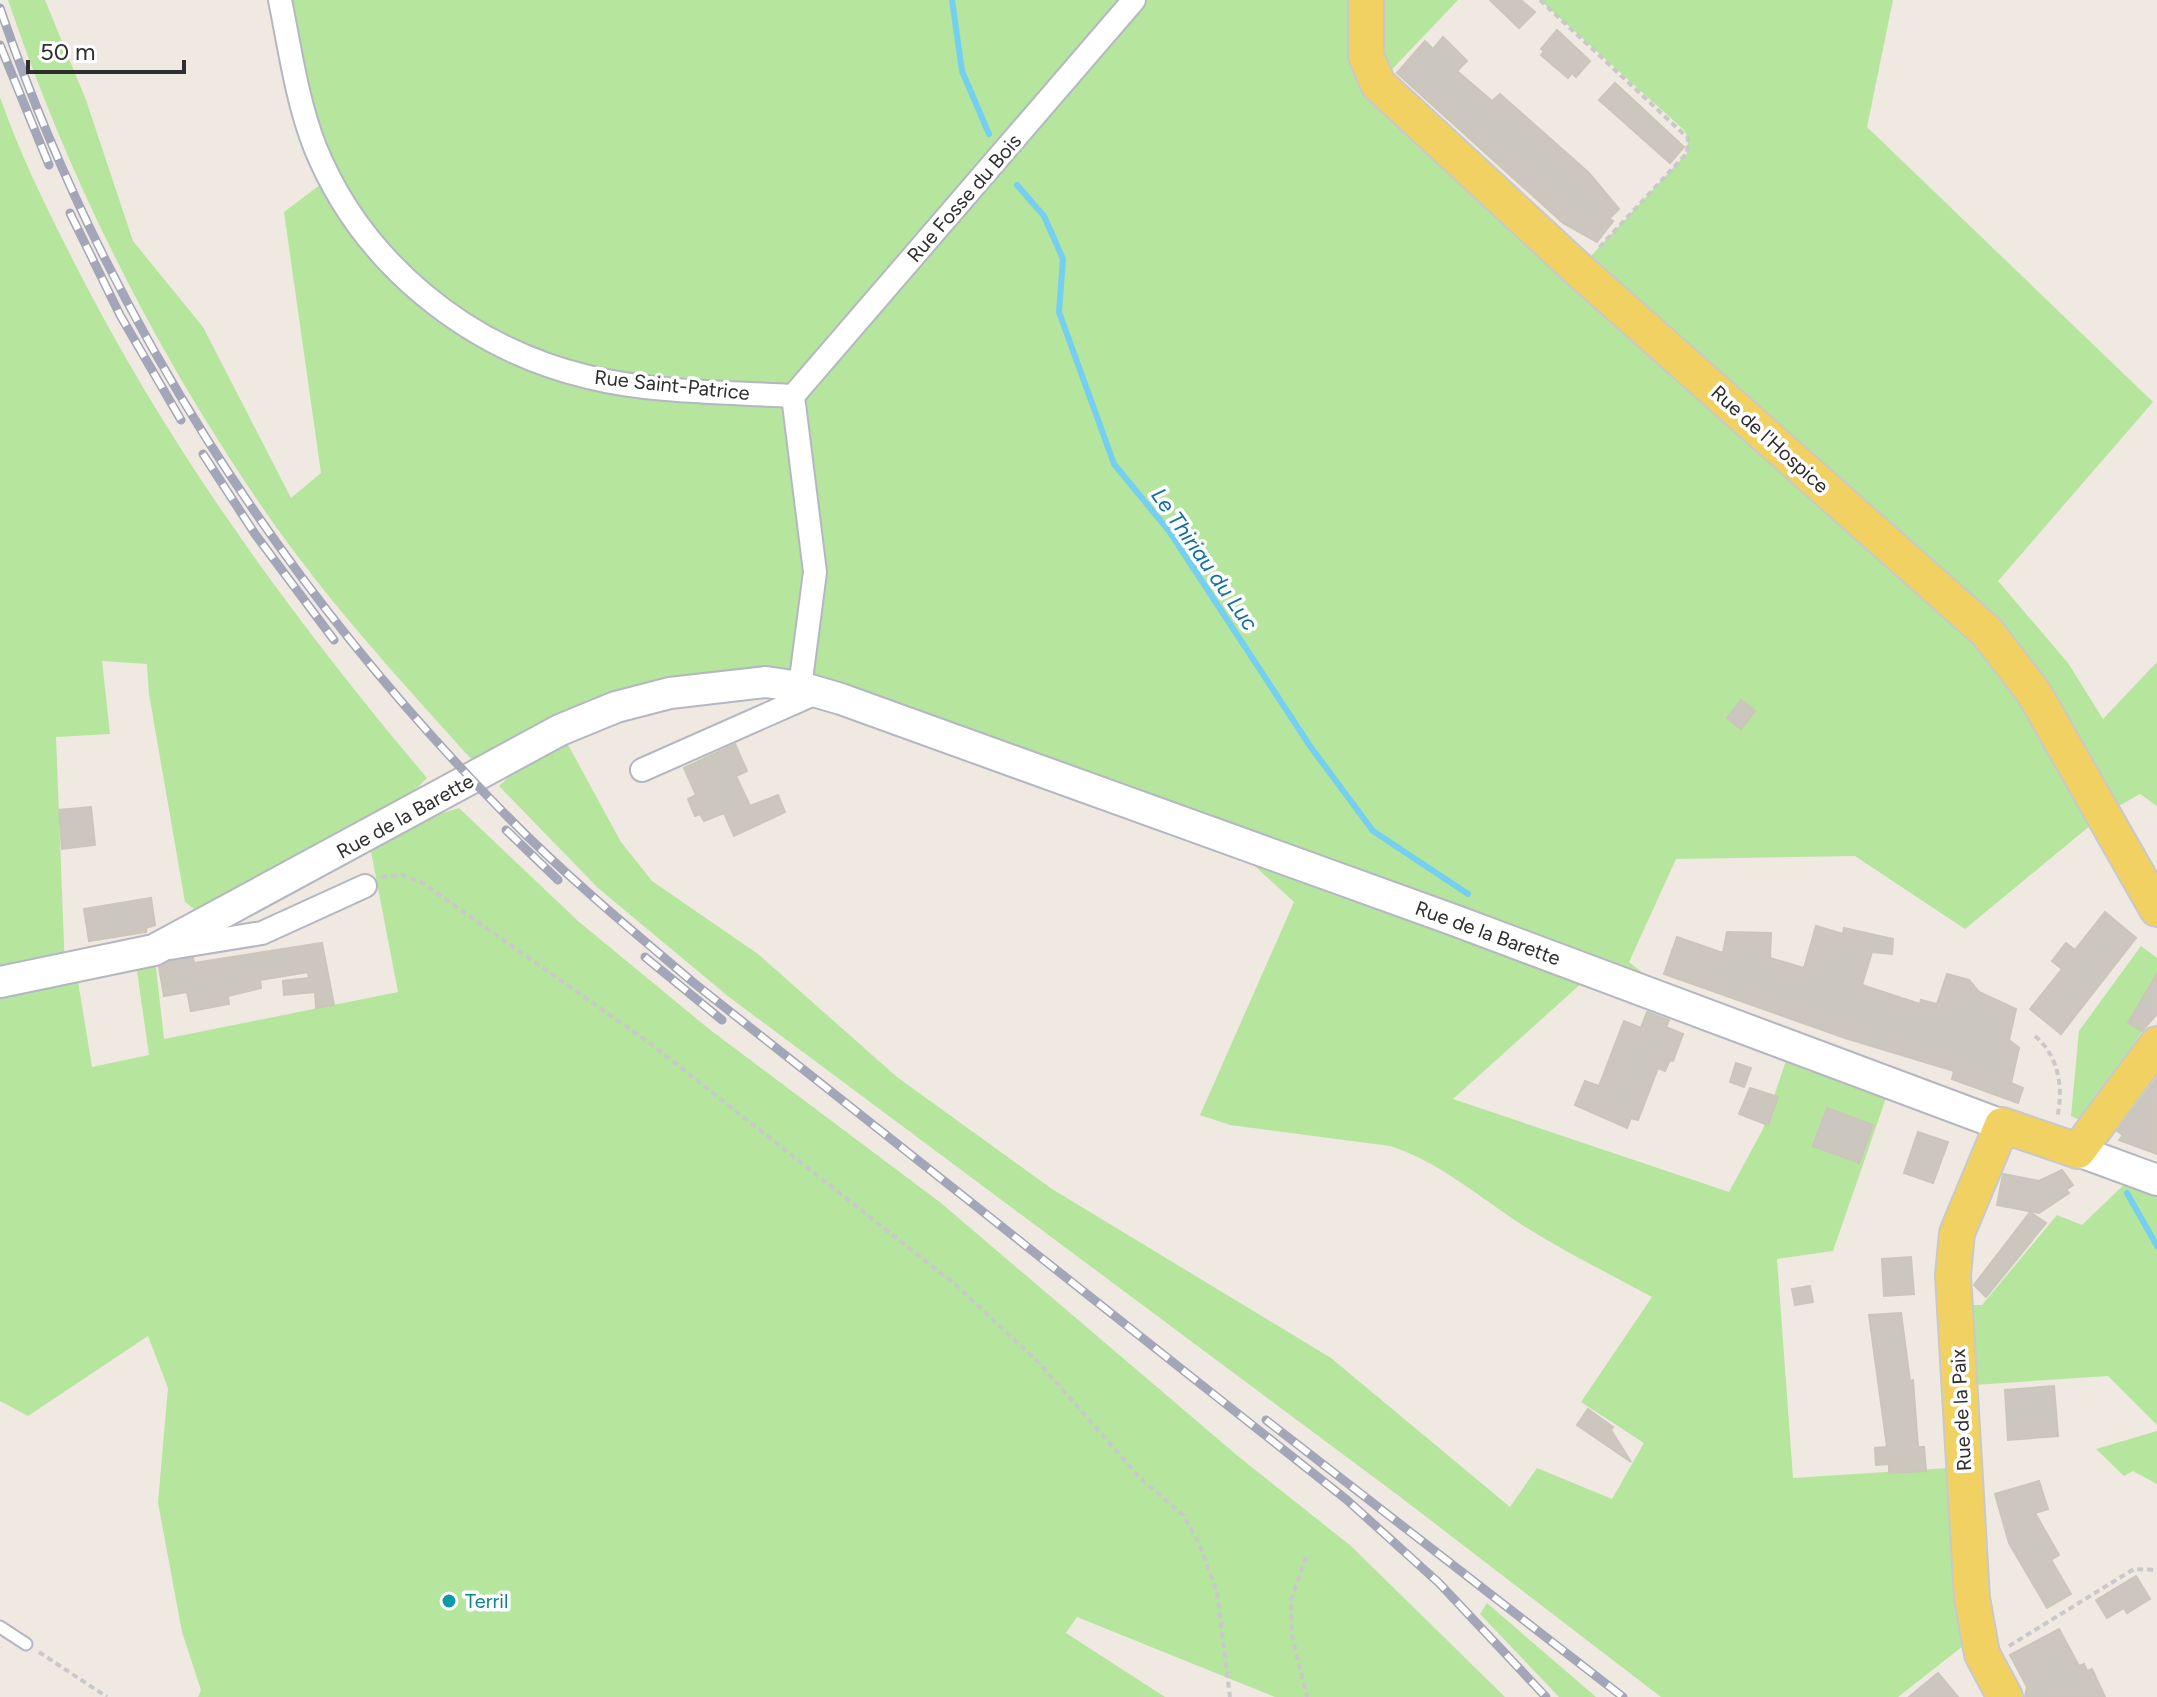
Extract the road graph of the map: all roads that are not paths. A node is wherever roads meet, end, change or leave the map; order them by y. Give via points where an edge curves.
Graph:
1 (280, 0) edge
2 (1134, 0) edge
3 (1366, 0) edge
4 (793, 396) junction
5 (808, 690) junction
6 (642, 770) dead end
7 (365, 886) road end
8 (2157, 909) edge
9 (154, 950) junction
10 (0, 982) edge
11 (2157, 1044) edge
12 (2002, 1125) junction
13 (2065, 1146) junction
14 (2157, 1180) edge
15 (0, 1627) edge
16 (26, 1644) road end
17 (2005, 1697) edge

1 - 4 street, Rue Saint-Patrice via 305,115 329,178 373,243 445,314 506,349 590,378
2 - 4 street, Rue Fosse du Bois
3 - 8 main road, Rue de l'Hospice via 1366,56 1378,84 1987,632 2034,693
4 - 5 street via 815,572
5 - 6 street
5 - 9 street, Rue de la Barette via 766,682 670,693 581,720
5 - 12 street, Rue de la Barette via 1437,913
7 - 9 street via 262,933
9 - 10 street, Rue de la Barette
11 - 13 main road
12 - 13 main road, Rue de la Barette
12 - 17 main road, Rue de la Paix via 1957,1233 1953,1275 1972,1598 1985,1661
13 - 14 street, Rue de la Barette
15 - 16 lane

